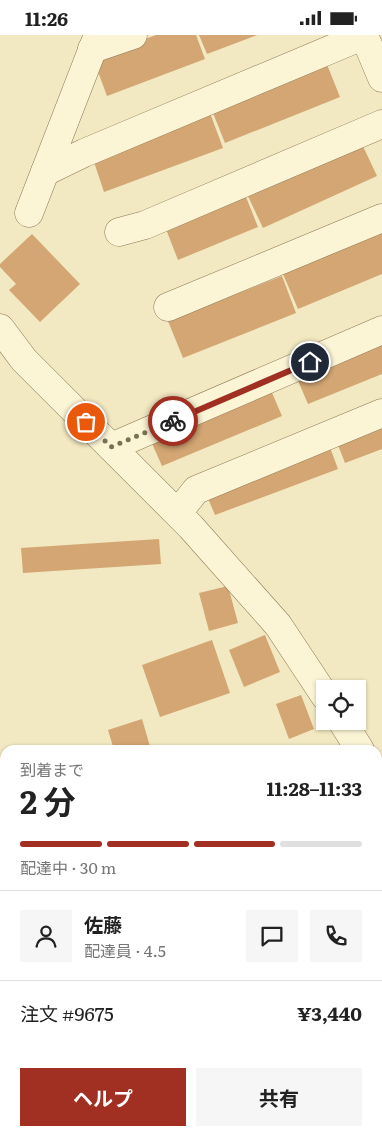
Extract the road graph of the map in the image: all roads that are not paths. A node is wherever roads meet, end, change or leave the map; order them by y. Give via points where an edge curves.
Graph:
1 (133, 35) edge
2 (364, 35) edge
3 (95, 42) edge
4 (382, 78) edge
5 (382, 123) edge
6 (45, 172) junction
7 (29, 213) dead end
8 (382, 219) edge
9 (119, 232) dead end
10 (168, 307) dead end
11 (0, 328) edge
12 (382, 331) edge
13 (382, 413) edge
14 (111, 447) junction
15 (184, 505) dead end
16 (316, 682) edge
17 (348, 730) edge
18 (357, 745) edge

1 - 3 street
2 - 4 street
2 - 6 street
3 - 6 street
5 - 9 street via 146,225
6 - 7 street
8 - 10 street
11 - 14 street via 24,360
12 - 14 street
13 - 15 street via 196,490
14 - 16 street via 191,527 278,625
17 - 18 street

